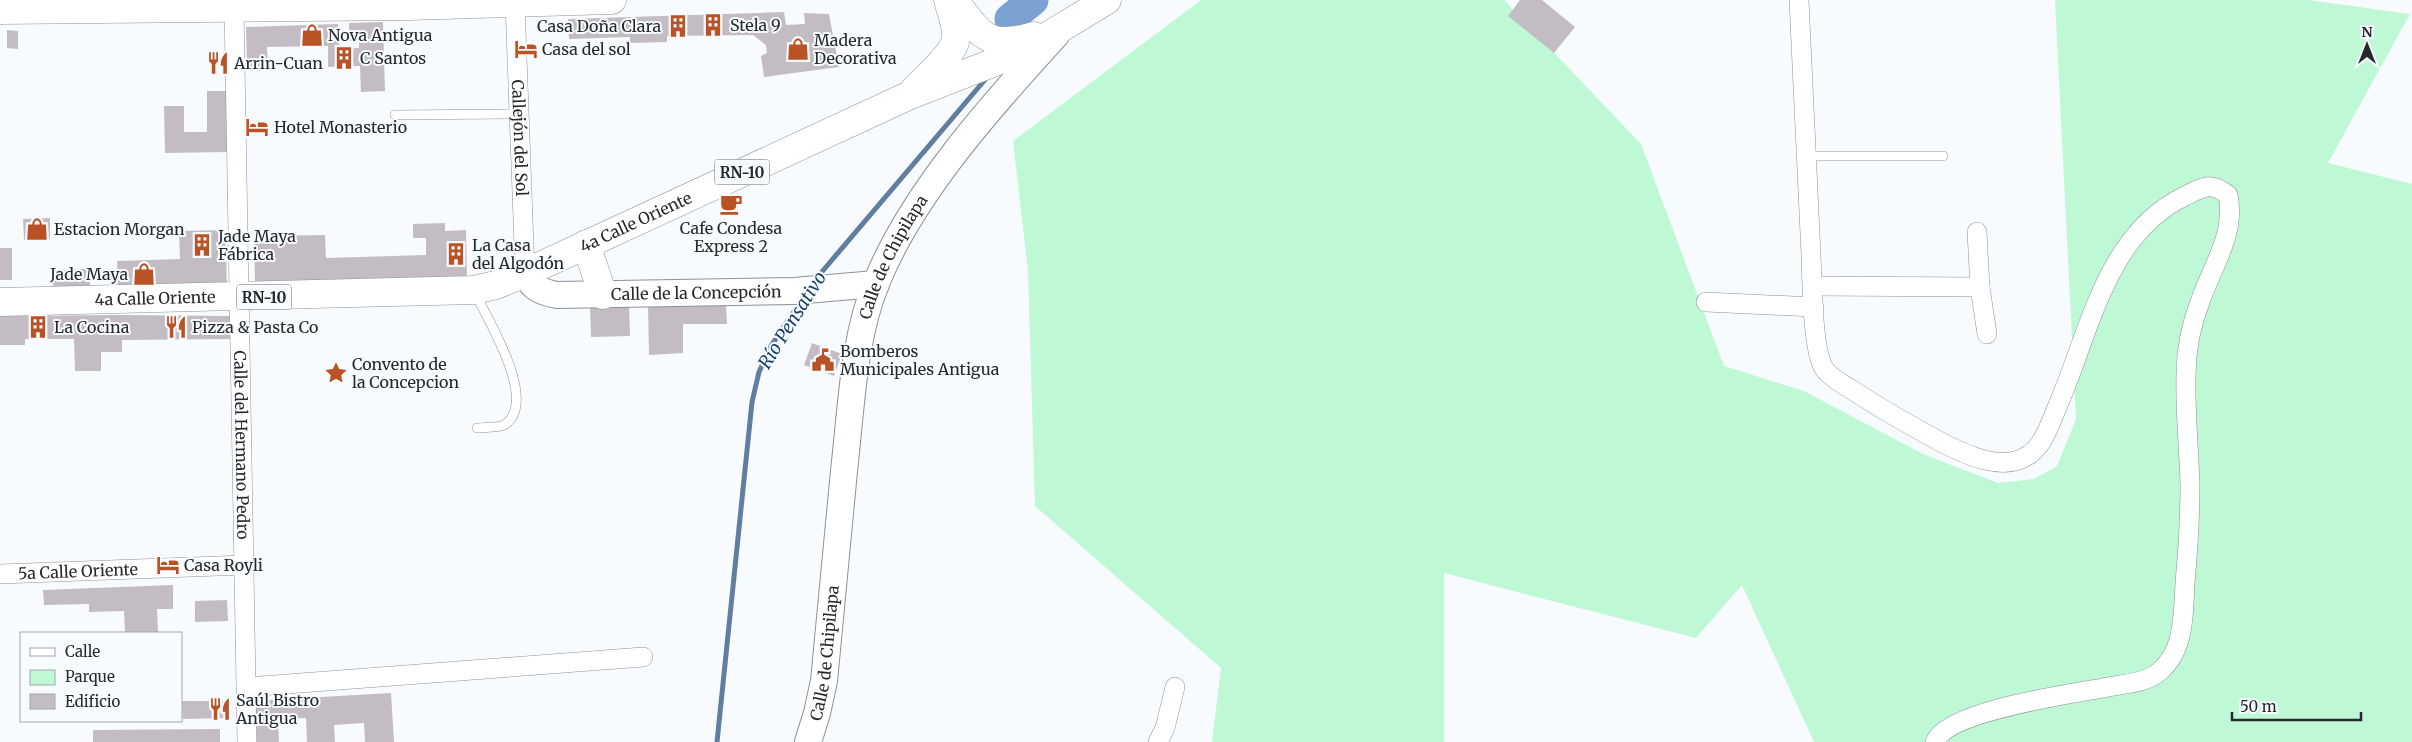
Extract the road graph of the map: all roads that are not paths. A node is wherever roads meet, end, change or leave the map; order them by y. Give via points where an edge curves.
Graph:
1 (612, 0) edge
2 (948, 0) edge
3 (954, 0) edge
4 (1107, 0) edge
5 (1799, 0) edge
6 (515, 3) junction
7 (234, 7) junction
8 (0, 10) edge
9 (1063, 28) junction
10 (995, 52) junction
11 (908, 96) junction
12 (519, 114) junction
13 (395, 115) dead end
14 (1807, 156) junction
15 (1943, 156) dead end
16 (1976, 232) dead end
17 (586, 244) junction
18 (525, 273) junction
19 (876, 284) junction
20 (1813, 286) junction
21 (1980, 286) junction
22 (474, 290) junction
23 (603, 294) junction
24 (239, 298) junction
25 (0, 302) edge
26 (1706, 302) dead end
27 (1814, 307) junction
28 (1986, 334) dead end
29 (477, 428) dead end
30 (245, 565) junction
31 (0, 574) edge
32 (642, 657) dead end
33 (248, 687) junction
34 (1175, 687) dead end
35 (810, 741) edge
36 (247, 742) edge
37 (1158, 742) edge
38 (1935, 742) edge

1 - 6 main road
2 - 11 main road via 956,38 952,50
3 - 10 main road
4 - 9 main road, RN-10
5 - 14 street
6 - 7 main road
6 - 12 street, Callejón del Sol
7 - 8 main road
7 - 24 street, Calle del Hermano Pedro
9 - 10 main road, RN-10
9 - 19 main road, Calle de Chipilapa / RN-10 via 986,116 915,208
10 - 11 main road, 4a Calle Oriente / RN-10
11 - 17 main road, 4a Calle Oriente / RN-10
12 - 13 lane
12 - 18 street, Callejón del Sol
14 - 15 lane
14 - 20 street
16 - 21 street
17 - 18 main road, 4a Calle Oriente / RN-10
17 - 23 main road
18 - 22 main road, 4a Calle Oriente / RN-10
18 - 23 main road, Calle de la Concepción via 536,289 546,293
19 - 23 main road, Calle de la Concepción via 794,291
19 - 35 main road, Calle de Chipilapa / RN-10 via 866,313 854,382 824,681
20 - 21 street
20 - 27 street
21 - 28 street
22 - 24 main road, 4a Calle Oriente / RN-10
22 - 29 lane via 507,355 516,387 512,417 503,426
24 - 25 main road, 4a Calle Oriente / RN-10
24 - 30 street, Calle del Hermano Pedro
26 - 27 street
27 - 38 street via 1818,354 1824,370 1834,378 1898,419 1949,446 1992,462 2011,462 2030,455 2044,438 2102,292 2118,260 2137,233 2158,212 2206,186 2218,186 2228,195 2231,220 2226,239 2189,337 2186,375 2190,486 2187,561 2178,643 2170,660 2159,672 2142,680 1973,716 1954,723 1937,736
30 - 31 street, 5a Calle Oriente
30 - 33 street, Calle del Hermano Pedro
32 - 33 street
33 - 36 street, Calle del Hermano Pedro
34 - 37 street via 1165,728

